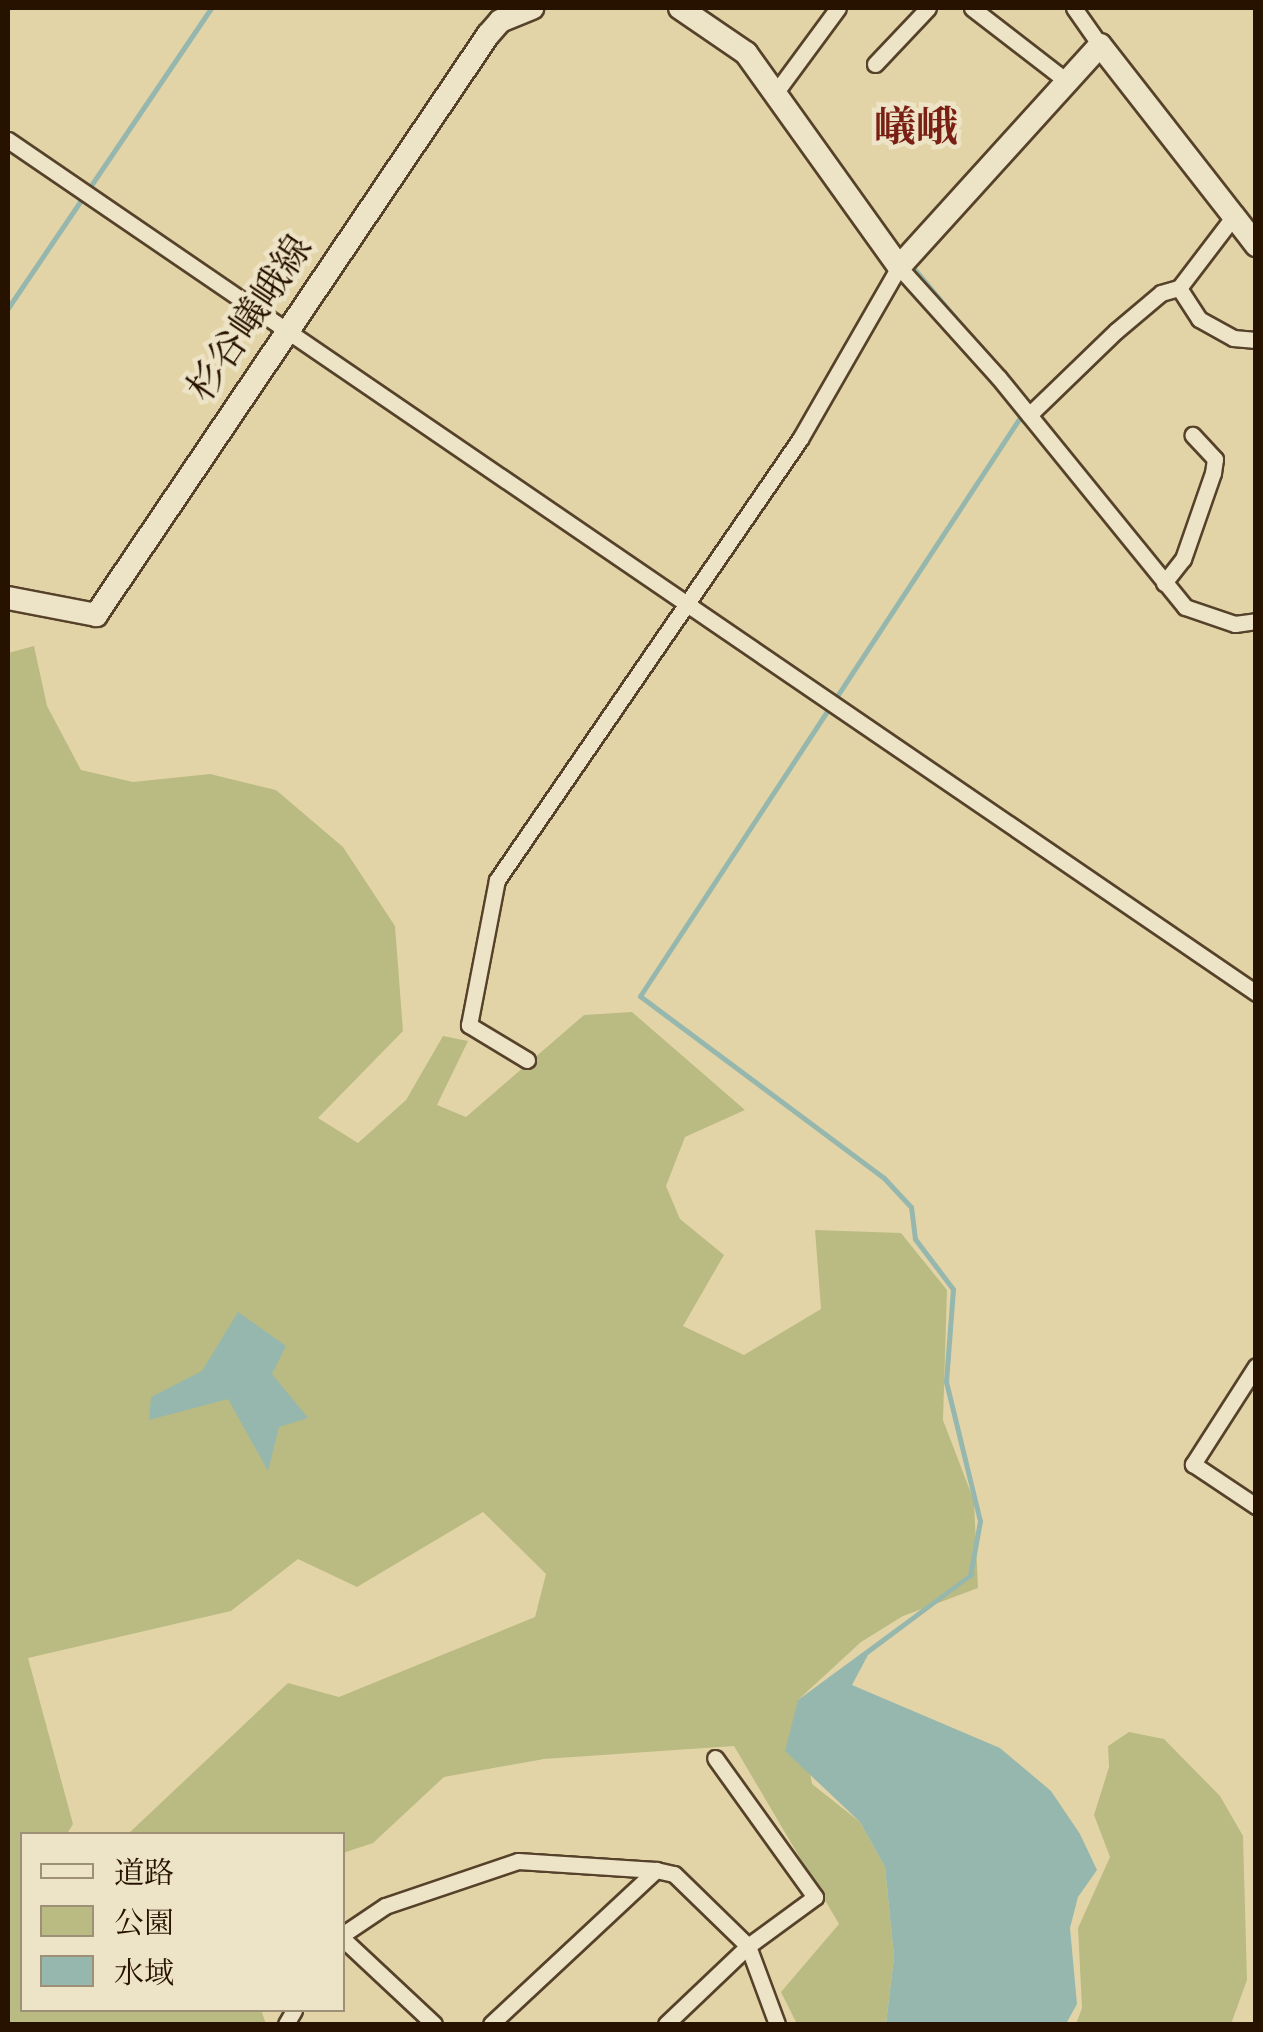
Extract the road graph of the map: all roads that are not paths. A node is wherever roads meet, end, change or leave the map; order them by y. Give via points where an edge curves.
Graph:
1 (532, 8) edge
2 (680, 8) edge
3 (838, 8) edge
4 (928, 8) edge
5 (972, 8) edge
6 (1074, 8) edge
7 (1100, 45) junction
8 (875, 64) dead end
9 (1064, 79) junction
10 (776, 92) junction
11 (8, 140) edge
12 (1233, 217) junction
13 (1256, 244) edge
14 (898, 267) junction
15 (1179, 288) junction
16 (286, 332) junction
17 (1256, 340) edge
18 (1030, 415) junction
19 (1194, 435) dead end
20 (1164, 582) junction
21 (8, 598) edge
22 (685, 606) junction
23 (1256, 621) edge
24 (1256, 993) edge
25 (527, 1060) dead end
26 (1256, 1366) edge
27 (1256, 1506) edge
28 (714, 1758) dead end
29 (656, 1870) junction
30 (345, 1934) edge
31 (345, 1939) edge
32 (748, 1946) junction
33 (434, 2024) edge
34 (490, 2024) edge
35 (666, 2024) edge
36 (777, 2024) edge

1 - 16 main road, 杉谷嶬峨線 via 500,21 488,34
2 - 10 main road via 746,52
3 - 10 street
4 - 8 street
5 - 9 street
6 - 7 street
7 - 9 main road
7 - 12 main road
9 - 14 main road
10 - 14 main road
11 - 16 street
12 - 13 main road
12 - 15 street
14 - 18 street
14 - 22 street via 800,439
15 - 17 street via 1199,320 1233,338
15 - 18 street via 1161,294 1116,331
16 - 21 main road, 杉谷嶬峨線 via 96,615
16 - 22 street
18 - 20 street
19 - 20 street via 1215,459 1213,473 1183,559
20 - 23 street via 1185,608 1205,618
22 - 24 street
22 - 25 street via 491,896 470,1025
26 - 27 street via 1193,1464
28 - 32 street via 814,1897
29 - 30 street via 518,1861 384,1906
29 - 32 street via 674,1874
29 - 34 street
31 - 33 street
32 - 35 street
32 - 36 street

